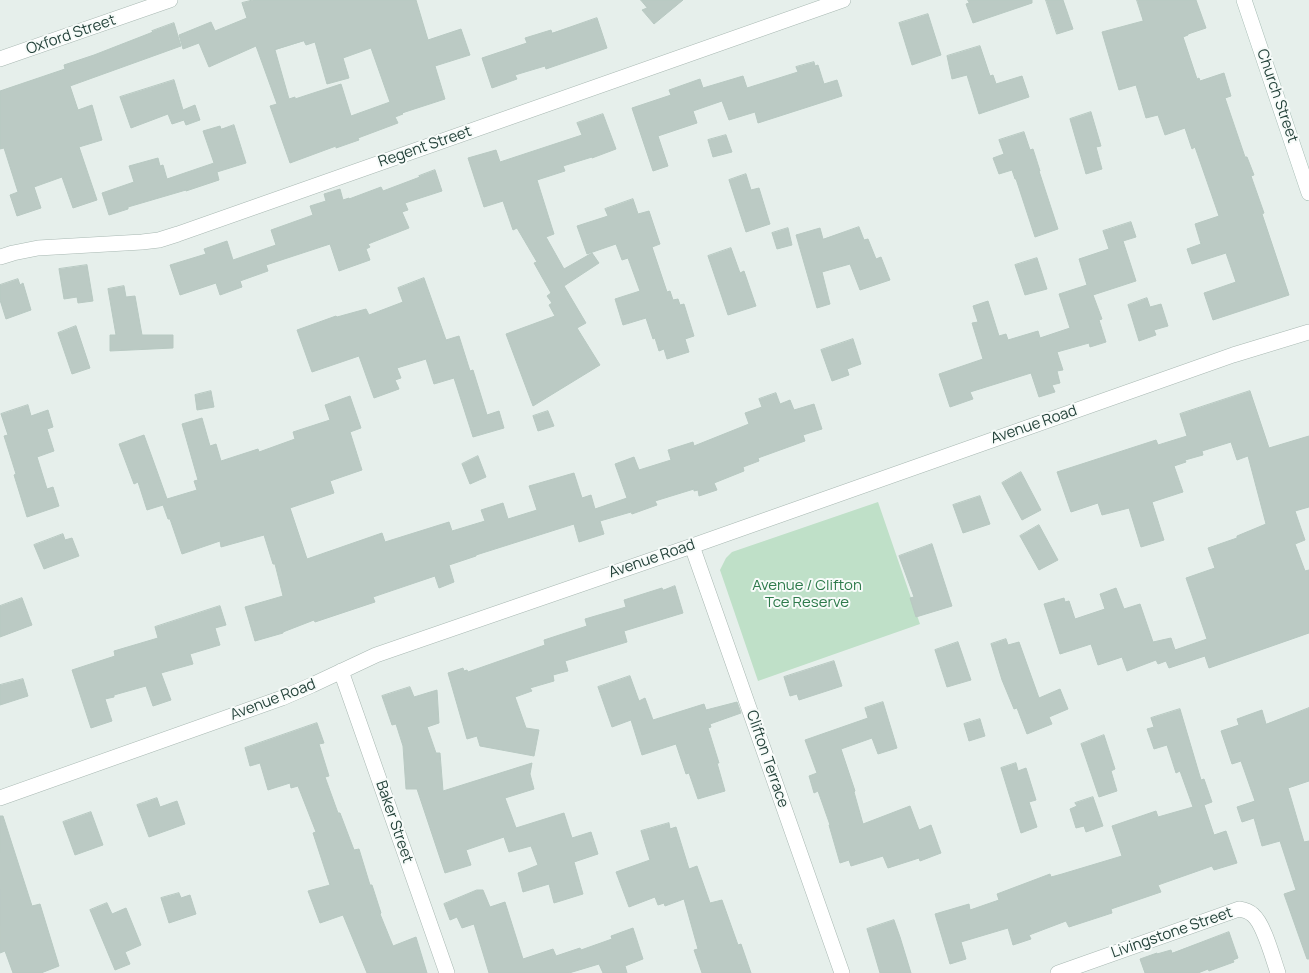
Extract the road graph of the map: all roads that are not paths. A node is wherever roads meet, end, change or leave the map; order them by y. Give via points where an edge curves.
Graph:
1 (170, 0) edge
2 (843, 0) edge
3 (1244, 0) edge
4 (0, 59) edge
5 (1309, 193) edge
6 (0, 257) edge
7 (1309, 332) edge
8 (692, 546) junction
9 (341, 671) junction
10 (0, 798) edge
11 (446, 973) edge
12 (842, 973) edge
13 (1058, 973) edge
14 (1278, 973) edge

1 - 4 street, Oxford Street
2 - 6 street, Regent Street via 159,240 38,248
3 - 5 street, Church Street
7 - 8 street, Avenue Road via 1234,355
8 - 9 street, Avenue Road via 376,655
8 - 12 street, Clifton Terrace
9 - 10 street, Avenue Road via 282,698
9 - 11 street, Baker Street
13 - 14 street, Livingstone Street via 1239,909 1254,915 1260,924

